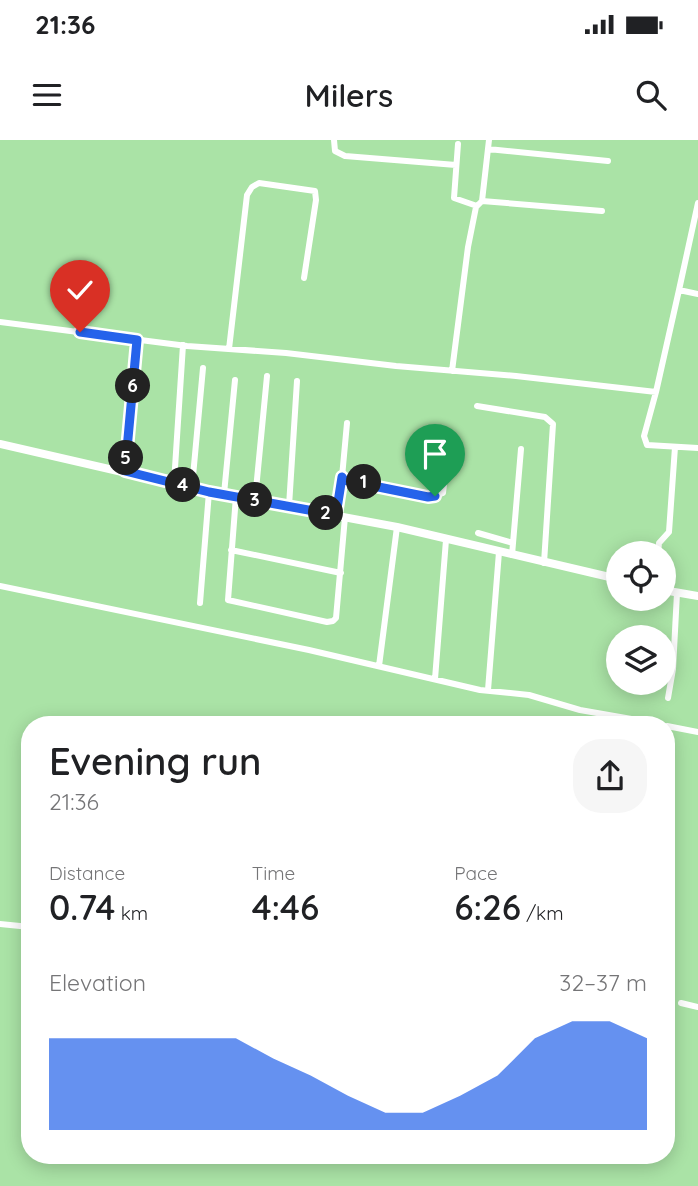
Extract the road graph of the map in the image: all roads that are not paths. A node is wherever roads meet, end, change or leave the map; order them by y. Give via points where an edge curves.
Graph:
1 (334, 140) edge
2 (489, 140) edge
3 (458, 144) dead end
4 (488, 149) junction
5 (608, 161) dead end
6 (456, 165) junction
7 (479, 203) junction
8 (698, 203) edge
9 (602, 211) dead end
10 (304, 278) dead end
11 (679, 290) junction
12 (698, 294) edge
13 (0, 322) edge
14 (137, 340) junction
15 (183, 345) junction
16 (229, 349) junction
17 (202, 368) dead end
18 (452, 370) junction
19 (267, 376) dead end
20 (235, 380) dead end
21 (297, 381) dead end
22 (656, 392) junction
23 (477, 406) dead end
24 (347, 423) dead end
25 (438, 441) dead end
26 (449, 442) dead end
27 (0, 444) edge
28 (676, 447) junction
29 (698, 448) edge
30 (521, 449) dead end
31 (125, 471) junction
32 (342, 477) junction
33 (174, 483) junction
34 (192, 487) junction
35 (209, 492) junction
36 (224, 494) junction
37 (236, 496) junction
38 (435, 496) junction
39 (255, 500) junction
40 (289, 506) junction
41 (341, 516) junction
42 (397, 527) junction
43 (478, 533) dead end
44 (446, 540) junction
45 (661, 541) edge
46 (513, 543) junction
47 (231, 550) junction
48 (499, 552) junction
49 (512, 555) junction
50 (544, 563) junction
51 (341, 573) junction
52 (606, 576) edge
53 (0, 586) edge
54 (677, 593) joint
55 (698, 596) edge
56 (200, 603) dead end
57 (379, 666) junction
58 (435, 679) junction
59 (488, 690) junction
60 (668, 698) dead end
61 (614, 716) edge
62 (675, 728) edge
63 (698, 732) edge
64 (0, 924) edge
65 (21, 926) edge
66 (681, 1003) dead end
67 (698, 1007) edge

1 - 6 street via 335,151 345,156
2 - 4 street
3 - 6 street
4 - 5 street
4 - 7 street
6 - 7 street via 454,198
7 - 9 street
7 - 18 street via 468,247
8 - 11 street
10 - 16 street via 315,191 259,183 247,195
11 - 12 street
11 - 22 street
13 - 14 street
14 - 15 street
14 - 31 street
15 - 16 street
15 - 33 street
16 - 18 street
17 - 34 street
18 - 22 street
19 - 39 street
20 - 36 street
21 - 40 street
22 - 28 street via 645,441 651,446
23 - 50 street via 545,417 553,424
24 - 32 street
25 - 38 street via 431,481
26 - 38 street via 443,493
27 - 31 street
28 - 29 street
28 - 45 street via 669,532
30 - 46 street
31 - 33 street
32 - 38 street
32 - 41 street
33 - 34 street
34 - 35 street
35 - 36 street
35 - 56 street
36 - 37 street
37 - 39 street
37 - 47 street
39 - 40 street
40 - 41 street
41 - 42 street
41 - 51 street
42 - 44 street
42 - 57 street
43 - 46 street
44 - 48 street
44 - 58 street
46 - 49 street
47 - 51 street
47 - 51 street via 228,600 327,622 335,618
48 - 49 street
48 - 59 street
49 - 50 street
50 - 52 street
53 - 57 street
54 - 55 street
54 - 60 street
57 - 58 street
58 - 59 street
59 - 61 street
62 - 63 street
64 - 65 street
66 - 67 street

